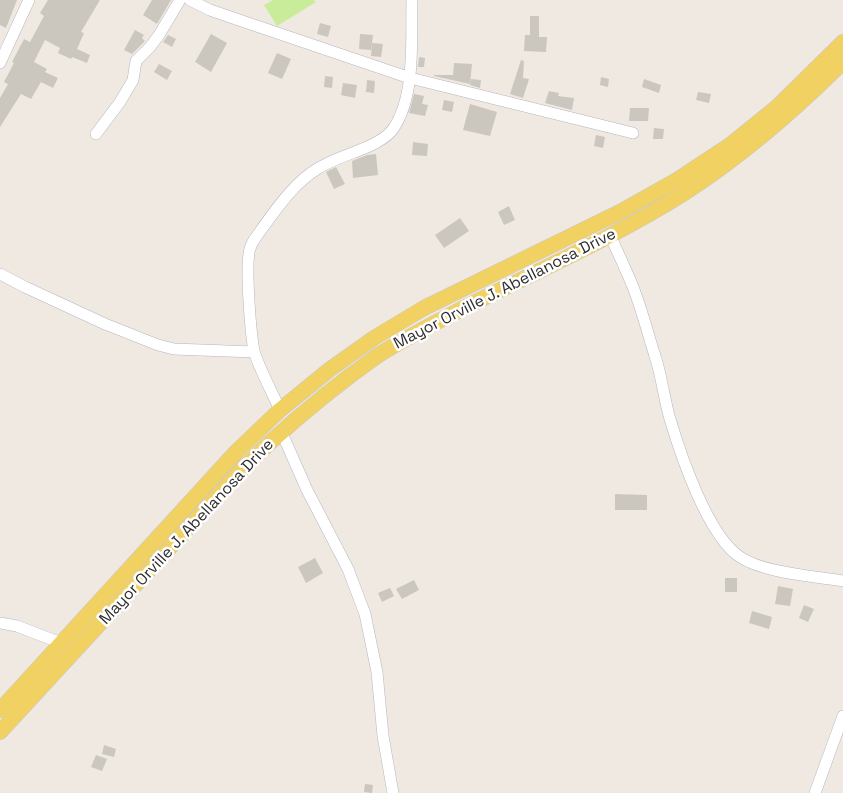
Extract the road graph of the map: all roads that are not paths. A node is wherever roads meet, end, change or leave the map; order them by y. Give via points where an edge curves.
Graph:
1 (29, 0) edge
2 (180, 0) edge
3 (190, 0) edge
4 (412, 0) edge
5 (843, 42) edge
6 (843, 62) edge
7 (0, 63) edge
8 (410, 78) junction
9 (633, 133) dead end
10 (96, 134) dead end
11 (610, 235) junction
12 (0, 274) edge
13 (424, 308) junction
14 (431, 324) junction
15 (254, 352) junction
16 (280, 410) junction
17 (281, 431) junction
18 (176, 518) junction
19 (188, 528) junction
20 (843, 581) edge
21 (0, 623) edge
22 (61, 644) junction
23 (0, 710) edge
24 (843, 716) edge
25 (0, 732) edge
26 (393, 793) edge
27 (815, 793) edge

1 - 7 street
2 - 10 street via 159,35 136,62 133,80
3 - 8 street via 224,15
4 - 8 street
5 - 13 main road, Mayor Orville J. Abellanosa Drive via 777,107 730,145 677,180 620,212
6 - 11 main road, Mayor Orville J. Abellanosa Drive via 741,154 685,192
8 - 9 street
8 - 15 street via 403,110 386,138 316,169 298,184 251,245 248,253
11 - 14 main road, Mayor Orville J. Abellanosa Drive
11 - 20 street via 634,288 684,459 718,532 731,550 754,564 772,570
12 - 15 street via 105,324 158,345 174,349
13 - 14 main road
13 - 16 main road, Mayor Orville J. Abellanosa Drive via 374,338
14 - 17 main road, Mayor Orville J. Abellanosa Drive via 383,352
15 - 16 street
16 - 18 main road, Mayor Orville J. Abellanosa Drive via 236,452
17 - 19 main road, Mayor Orville J. Abellanosa Drive
17 - 26 street via 348,569 365,614 377,672
18 - 19 main road
18 - 22 main road, Mayor Orville J. Abellanosa Drive
19 - 25 main road, Mayor Orville J. Abellanosa Drive
21 - 22 street via 17,626
22 - 23 main road, Mayor Orville J. Abellanosa Drive
24 - 27 street

